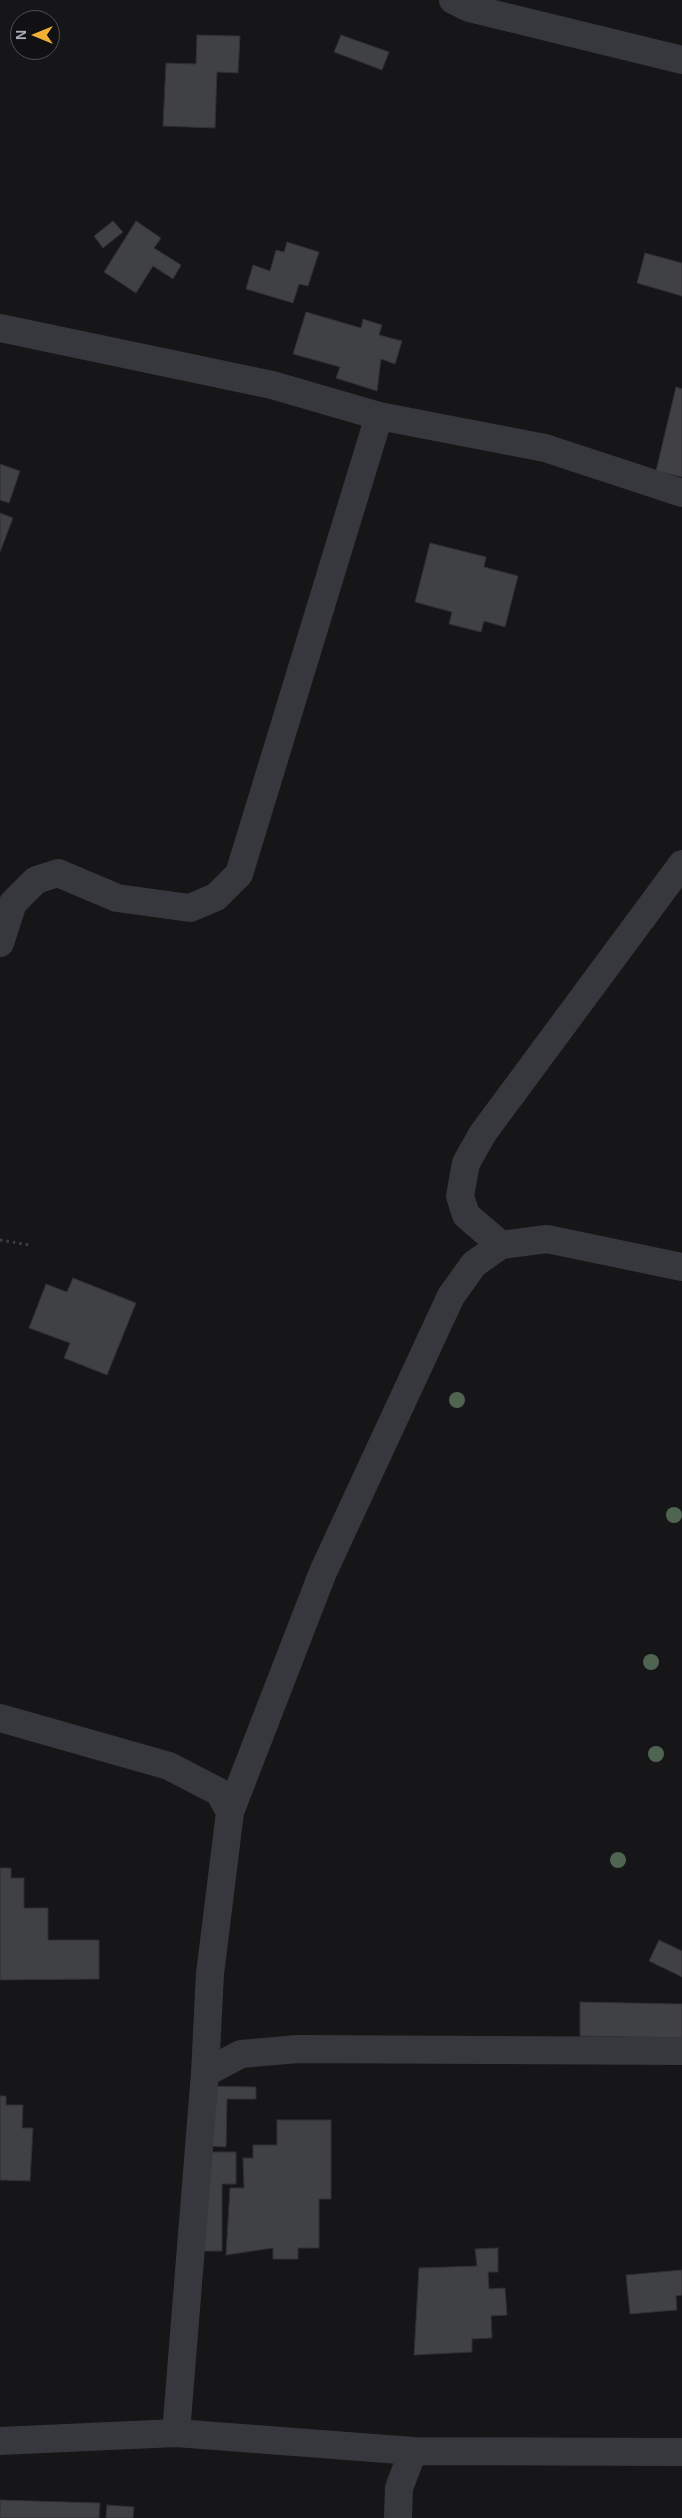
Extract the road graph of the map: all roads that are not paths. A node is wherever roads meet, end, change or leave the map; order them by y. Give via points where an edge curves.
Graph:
1 (453, 0) edge
2 (682, 60) edge
3 (0, 328) edge
4 (379, 416) junction
5 (682, 494) edge
6 (682, 864) edge
7 (0, 943) edge
8 (501, 1245) junction
9 (682, 1266) edge
10 (0, 1718) edge
11 (230, 1812) junction
12 (682, 2051) edge
13 (204, 2073) junction
14 (176, 2433) junction
15 (0, 2441) edge
16 (413, 2451) junction
17 (682, 2452) edge
18 (398, 2518) edge

1 - 2 street via 469,8
3 - 4 street via 272,385
4 - 5 street via 545,448
4 - 7 street via 239,874 216,897 190,908 117,898 58,872 36,880 13,903
6 - 8 street via 483,1133 466,1163 460,1196 466,1215
8 - 9 street via 547,1239
8 - 11 street via 474,1264 451,1296 323,1572
10 - 11 street via 169,1766 219,1792
11 - 13 street via 210,1974
12 - 13 street via 298,2049 241,2054
13 - 14 street
14 - 15 street
14 - 16 street
16 - 17 street
16 - 18 street via 399,2488

